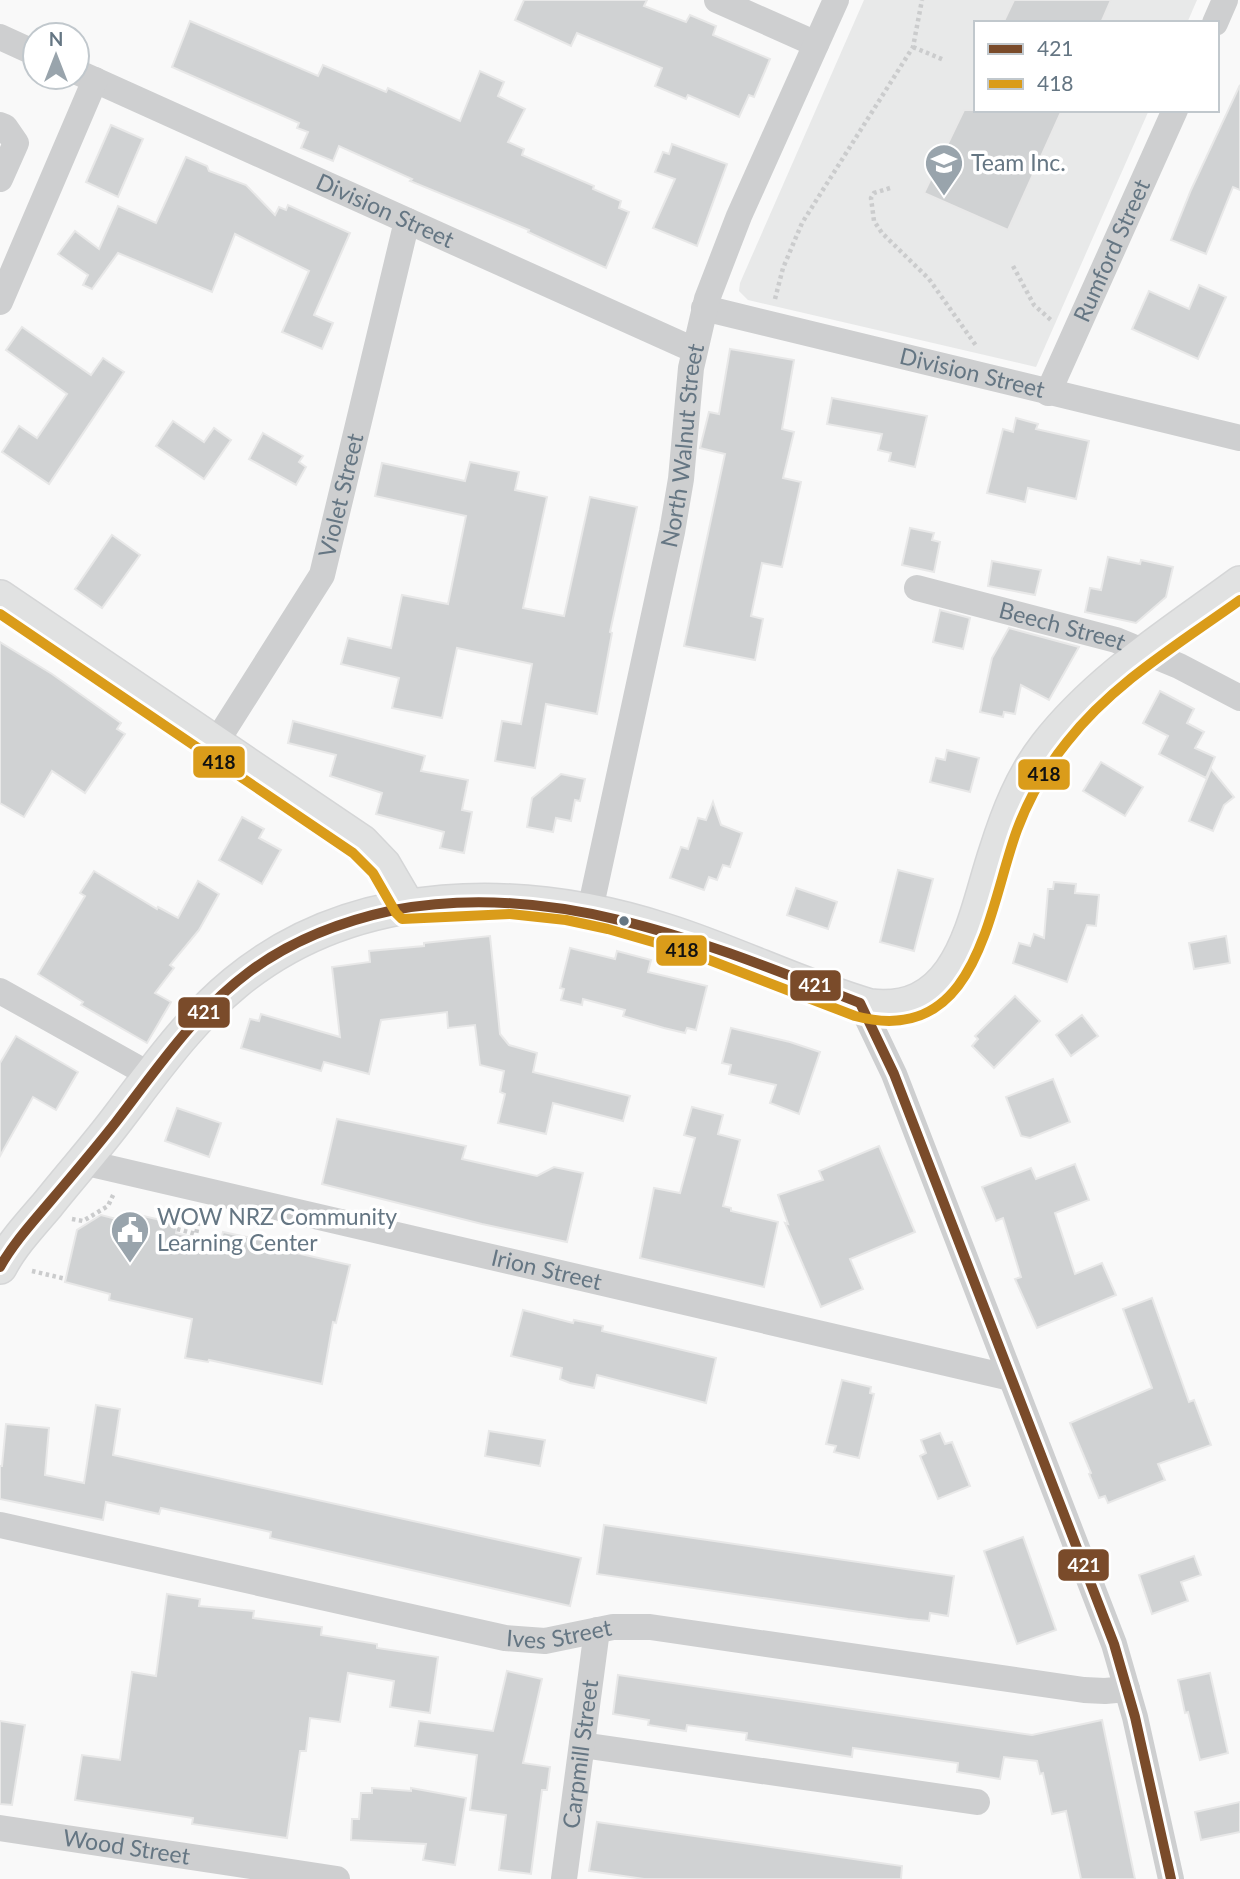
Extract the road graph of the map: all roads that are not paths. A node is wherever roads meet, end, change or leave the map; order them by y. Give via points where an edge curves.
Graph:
1 (718, 0) edge
2 (836, 0) edge
3 (1225, 0) edge
4 (1216, 21) edge
5 (0, 37) edge
6 (816, 44) junction
7 (21, 47) edge
8 (91, 78) edge
9 (80, 91) edge
10 (1174, 112) edge
11 (0, 125) edge
12 (0, 179) edge
13 (407, 221) junction
14 (0, 302) edge
15 (704, 308) junction
16 (694, 350) junction
17 (1048, 393) junction
18 (1240, 438) edge
19 (1240, 583) edge
20 (917, 589) dead end
21 (0, 597) edge
22 (1147, 651) junction
23 (1240, 698) edge
24 (215, 744) junction
25 (408, 906) junction
26 (590, 911) junction
27 (0, 991) edge
28 (860, 1003) junction
29 (150, 1075) junction
30 (83, 1162) junction
31 (0, 1267) edge
32 (1012, 1378) junction
33 (0, 1525) edge
34 (597, 1630) junction
35 (1127, 1689) junction
36 (582, 1745) junction
37 (977, 1802) dead end
38 (0, 1828) edge
39 (337, 1879) edge
40 (564, 1879) edge
41 (1171, 1879) edge

1 - 6 street
2 - 6 street, North Walnut Street
3 - 4 street
5 - 7 street
6 - 15 street, North Walnut Street via 739,216
8 - 13 street, Division Street
9 - 14 street
10 - 17 street, Rumford Street
11 - 12 street via 16,143
13 - 16 street, Division Street
13 - 24 street, Violet Street via 322,575
15 - 16 street, North Walnut Street
15 - 17 street, Division Street
16 - 26 street, North Walnut Street via 672,532
17 - 18 street, Division Street
19 - 22 main road
20 - 22 street, Beech Street
21 - 24 main road
22 - 23 street, Beech Street
22 - 28 main road via 1075,712 1024,780 995,851 973,928 951,974 912,1002 885,1008
24 - 25 main road via 362,842 384,865
25 - 26 main road via 522,901
25 - 29 main road via 340,923 257,966 210,1006
26 - 28 main road via 688,938
27 - 29 street
28 - 32 street via 894,1074
29 - 30 main road
30 - 31 main road
30 - 32 street, Irion Street
32 - 35 street via 1103,1614
33 - 34 street, Ives Street via 505,1638 545,1641
34 - 35 street, Ives Street via 650,1627 1084,1690
34 - 36 street, Carpmill Street
35 - 41 street
36 - 37 street
36 - 40 street, Carpmill Street
38 - 39 street, Wood Street

